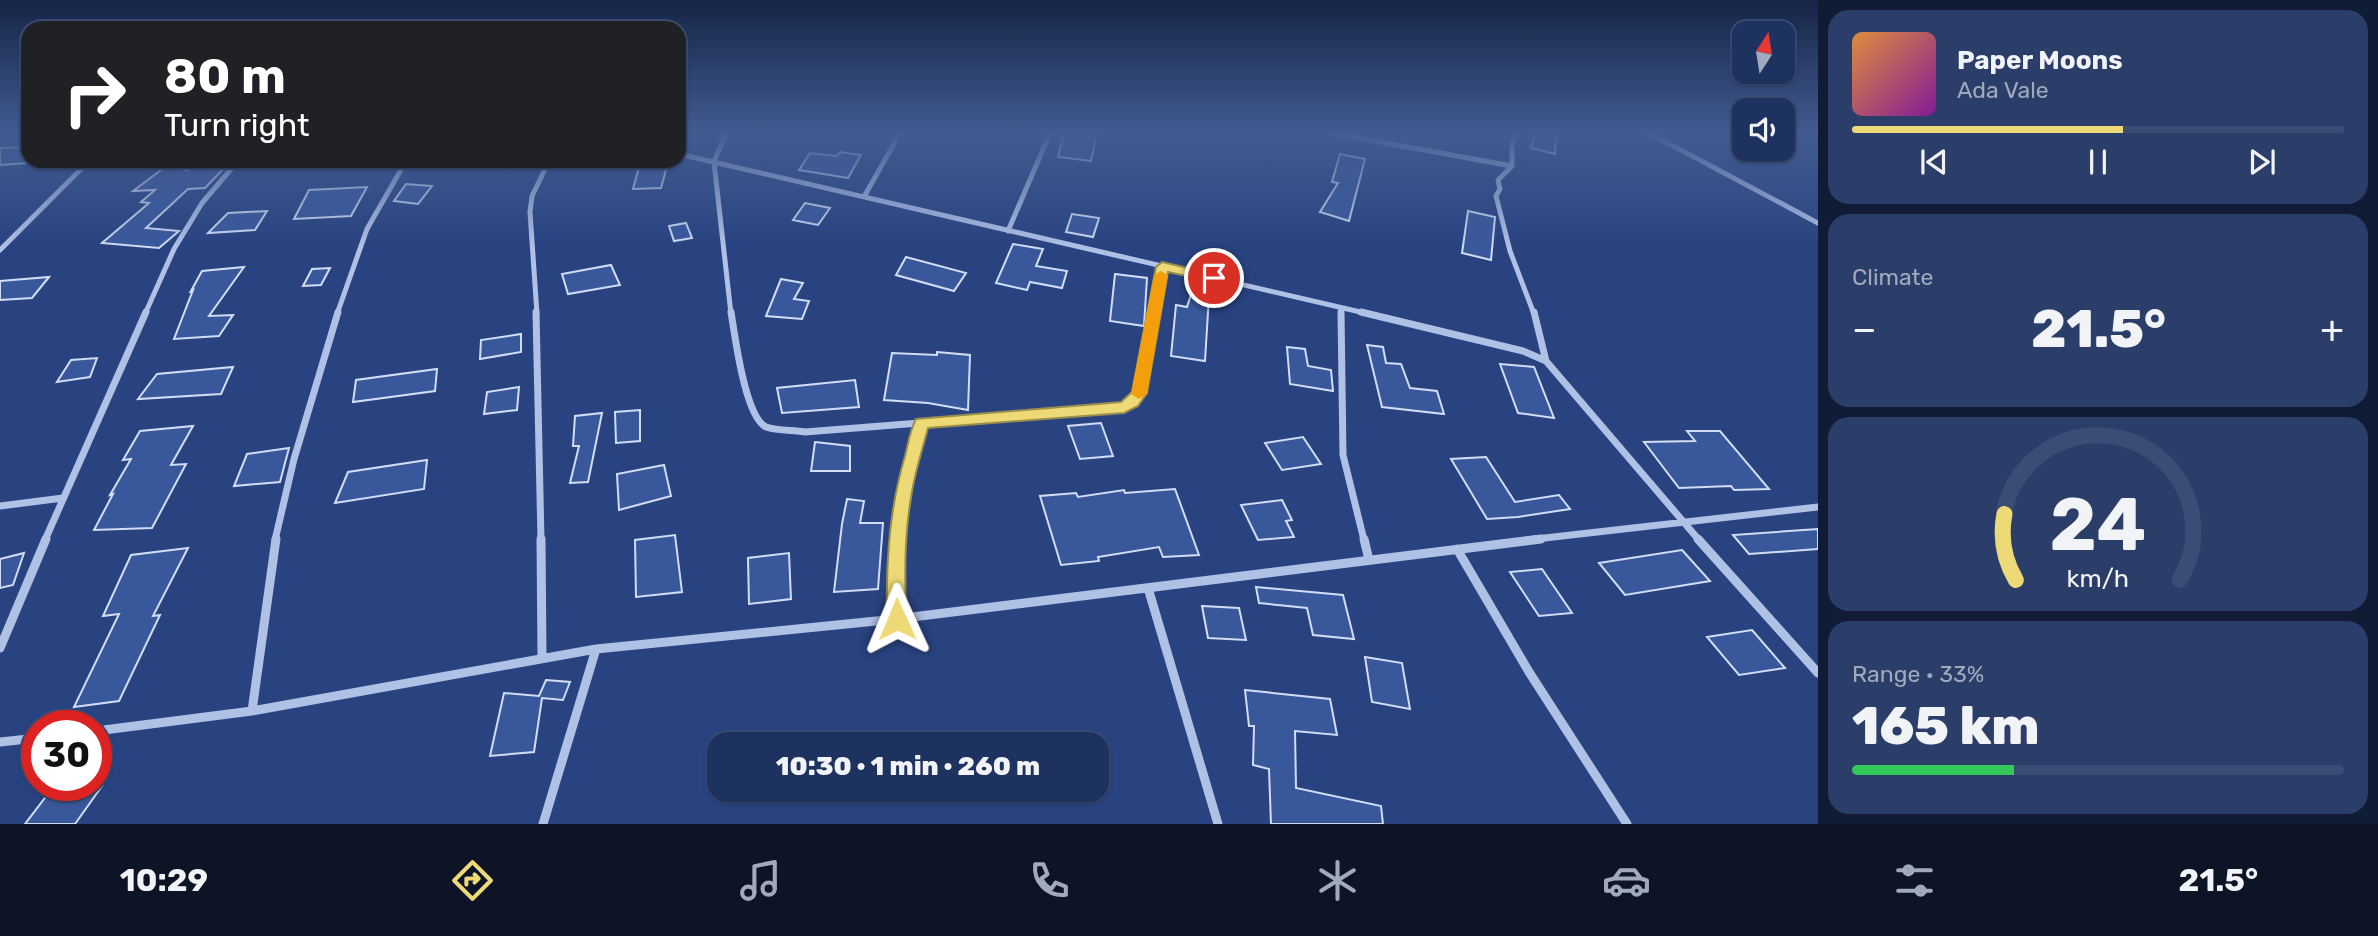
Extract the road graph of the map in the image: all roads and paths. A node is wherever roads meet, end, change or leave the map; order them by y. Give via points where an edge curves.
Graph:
1 (79, 171) edge
2 (229, 171) edge
3 (399, 171) edge
4 (544, 171) edge
5 (715, 171) edge
6 (757, 171) edge
7 (878, 171) edge
8 (1034, 171) edge
9 (1506, 171) edge
10 (1721, 171) edge
11 (865, 195) junction
12 (1818, 223) edge
13 (1008, 231) junction
14 (0, 250) edge
15 (1162, 267) junction
16 (1341, 308) junction
17 (1546, 361) junction
18 (922, 423) junction
19 (64, 498) junction
20 (0, 506) edge
21 (1818, 507) edge
22 (1682, 521) junction
23 (1457, 549) junction
24 (1369, 560) junction
25 (1148, 588) junction
26 (897, 619) junction
27 (0, 648) edge
28 (596, 649) junction
29 (542, 657) junction
30 (1818, 673) edge
31 (252, 711) junction
32 (112, 730) edge
33 (21, 739) edge
34 (0, 741) edge
35 (543, 824) edge
36 (1218, 824) edge
37 (1627, 824) edge

1 - 14 street
2 - 19 street via 174,249
3 - 31 street via 362,236 309,408 282,509
4 - 29 street via 530,212 539,353
5 - 18 street via 737,350 755,418 767,427 805,432
6 - 11 street
7 - 11 street
8 - 13 street
9 - 17 street via 1498,180 1496,196 1500,220 1544,338
10 - 12 street
11 - 13 street
13 - 15 street
15 - 16 street
15 - 18 street via 1139,393 1132,402 1124,407
16 - 17 street via 1522,351
16 - 24 street via 1343,455
17 - 22 street
18 - 26 street via 898,523
19 - 20 street
19 - 27 street
21 - 22 street
22 - 23 street
22 - 30 street
23 - 24 street
23 - 37 street
24 - 25 street
25 - 26 street
25 - 36 street
26 - 28 street
28 - 29 street
28 - 35 street
29 - 31 street
31 - 32 street
33 - 34 street

